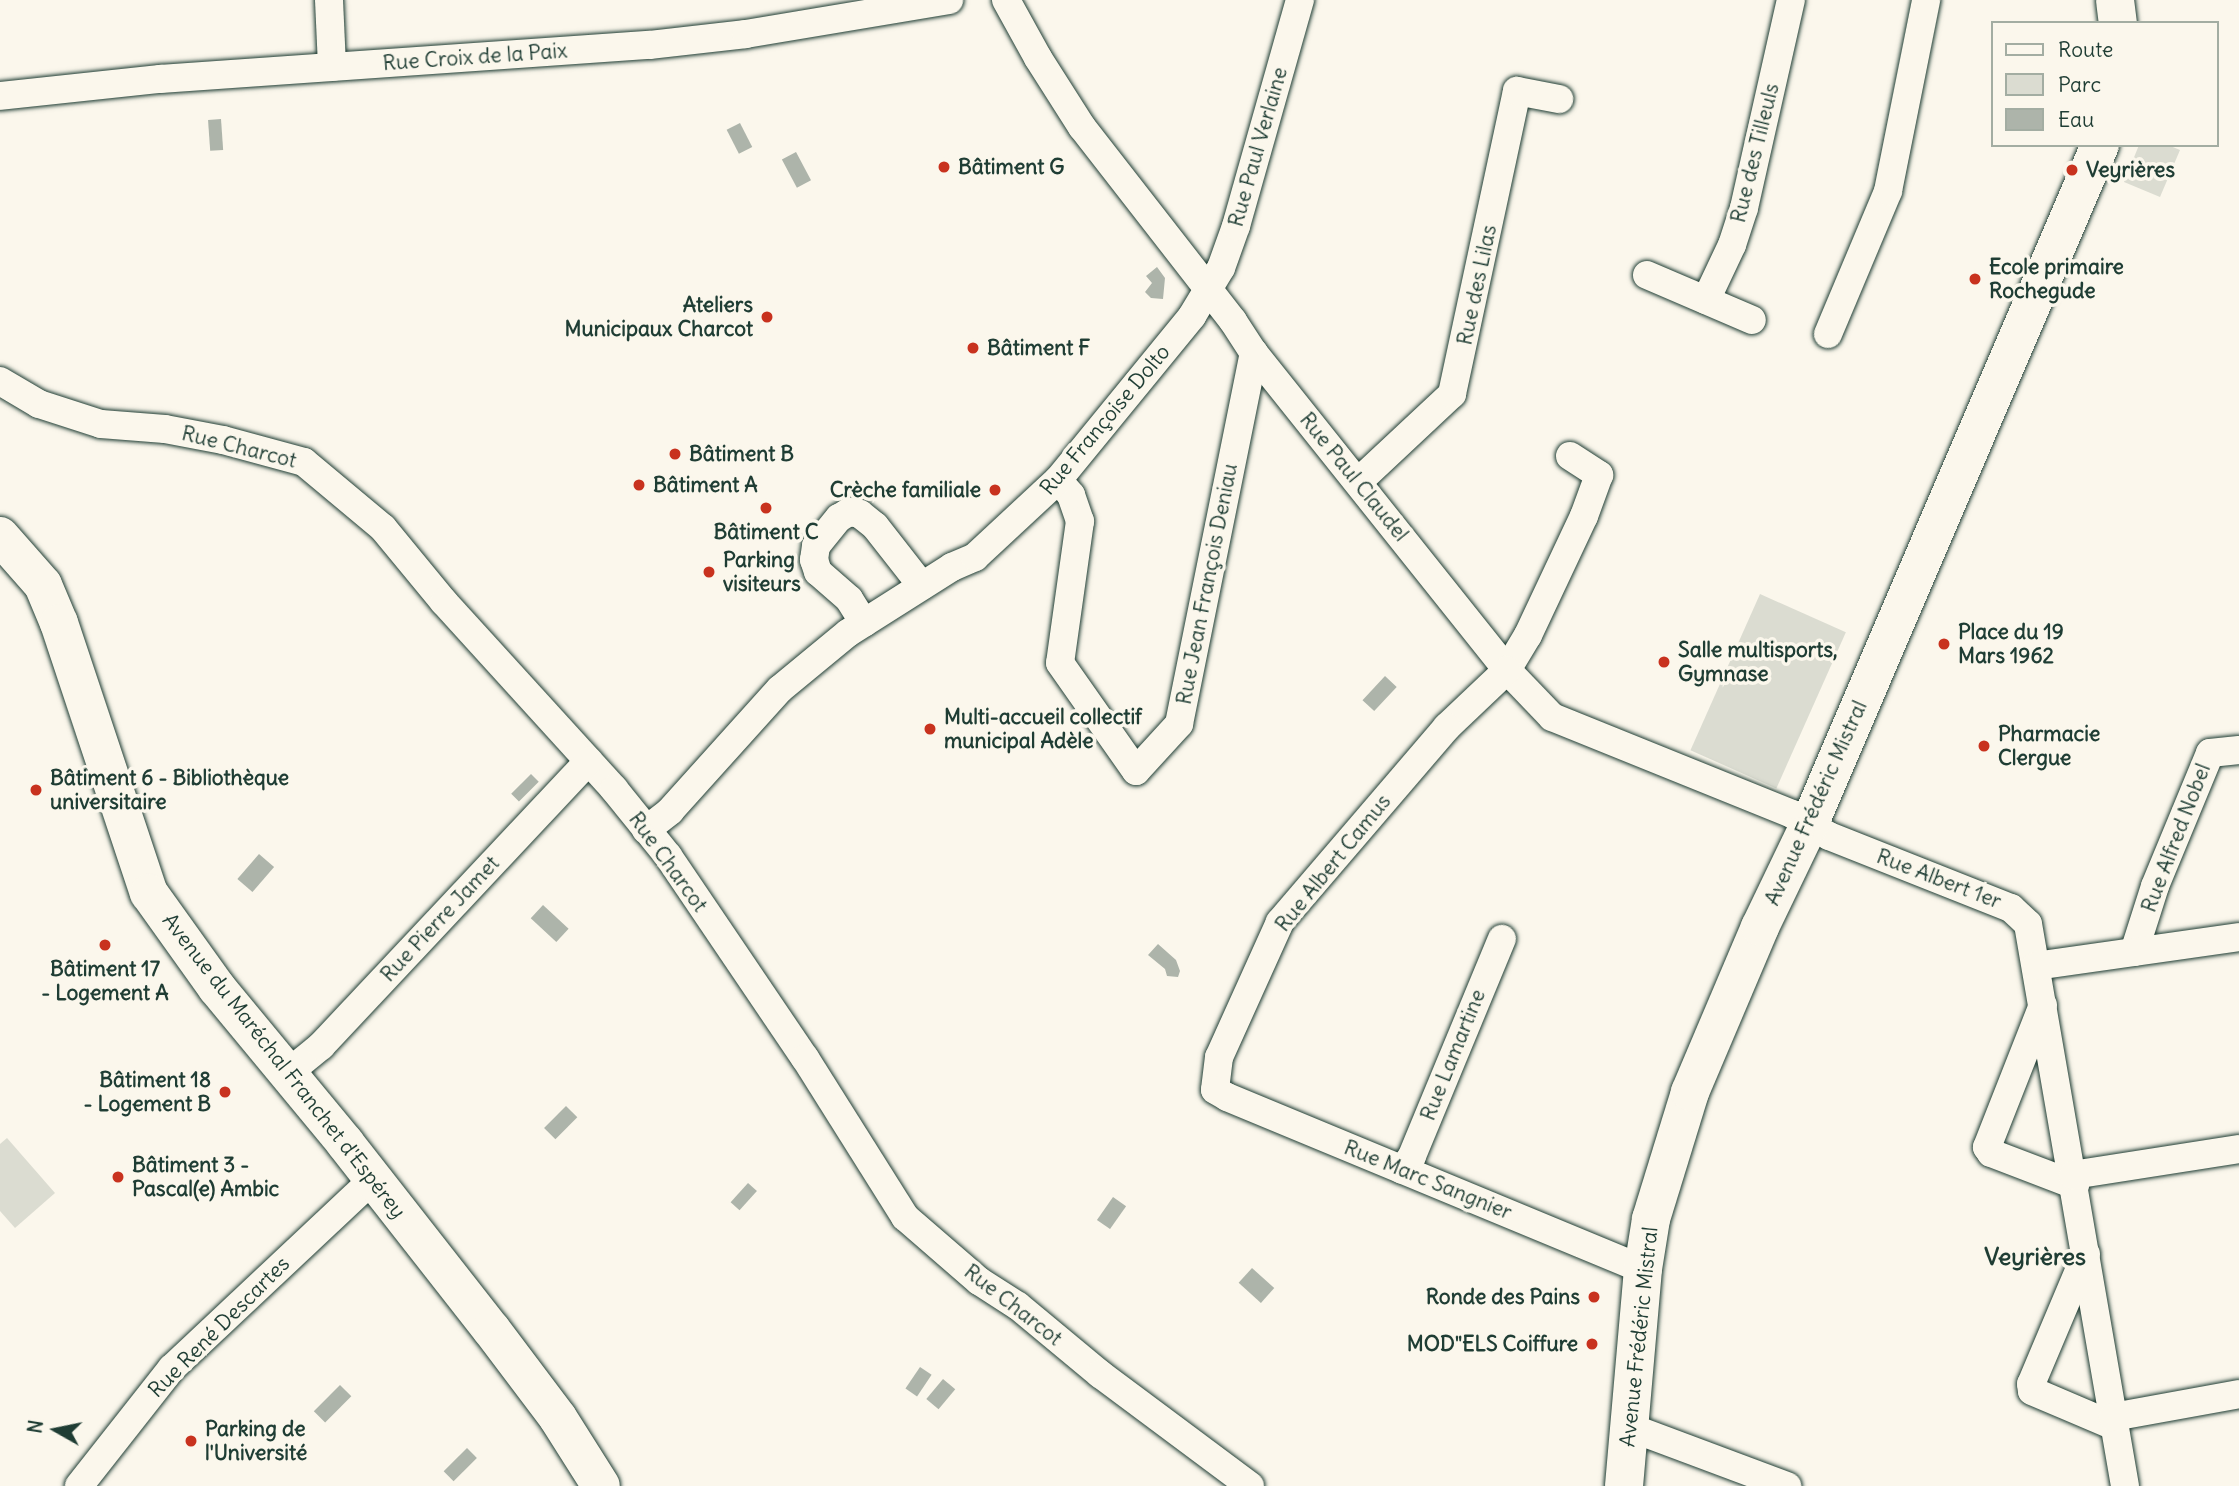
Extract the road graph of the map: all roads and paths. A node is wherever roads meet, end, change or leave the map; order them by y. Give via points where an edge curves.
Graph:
1 (329, 0) edge
2 (948, 0) edge
3 (1006, 0) edge
4 (1300, 0) edge
5 (1791, 0) edge
6 (1926, 0) edge
7 (2115, 0) edge
8 (2118, 21) edge
9 (332, 67) junction
10 (0, 96) edge
11 (1559, 99) dead end
12 (2099, 147) edge
13 (1647, 275) dead end
14 (1209, 290) junction
15 (1706, 300) junction
16 (1752, 320) dead end
17 (1828, 334) dead end
18 (1254, 353) junction
19 (0, 381) edge
20 (1570, 456) dead end
21 (1058, 480) junction
22 (1358, 482) junction
23 (0, 536) edge
24 (922, 586) junction
25 (864, 623) junction
26 (1507, 670) junction
27 (2239, 750) edge
28 (589, 761) junction
29 (1809, 825) junction
30 (646, 830) junction
31 (2239, 937) edge
32 (1502, 939) dead end
33 (2134, 952) junction
34 (2036, 966) junction
35 (2043, 1004) junction
36 (288, 1073) junction
37 (1215, 1090) joint
38 (2239, 1149) edge
39 (1402, 1170) junction
40 (372, 1180) junction
41 (2074, 1180) junction
42 (2086, 1254) junction
43 (1643, 1269) junction
44 (2239, 1394) edge
45 (2114, 1421) junction
46 (1629, 1427) junction
47 (1247, 1485) edge
48 (79, 1486) edge
49 (601, 1486) edge
50 (1625, 1486) edge
51 (1787, 1486) edge
52 (2125, 1486) edge

1 - 9 street
2 - 9 street, Rue Croix de la Paix via 650,45
3 - 14 street, Rue Paul Claudel via 1082,127
4 - 14 street, Rue Paul Verlaine via 1236,226
5 - 15 street, Rue des Tilleuls via 1744,208
6 - 17 street via 1888,191
7 - 8 street
9 - 10 street, Rue Croix de la Paix
11 - 22 street, Rue des Lilas via 1517,91 1452,394
12 - 29 street, Avenue Frédéric Mistral
13 - 15 street
14 - 18 street, Rue Paul Claudel
14 - 21 street, Rue Françoise Dolto
15 - 16 street
18 - 21 street, Rue Jean François Deniau via 1180,724 1136,771 1060,663 1080,521 1072,495
18 - 22 street, Rue Paul Claudel
19 - 28 street, Rue Charcot via 39,404 101,424 165,429 304,462 383,528
20 - 26 street, Rue Albert Camus via 1599,475 1556,576
21 - 24 street, Rue Françoise Dolto via 975,557
22 - 26 street, Rue Paul Claudel
23 - 36 street, Avenue du Maréchal Franchet d'Espérey via 43,585 59,623 149,893 217,988
24 - 25 street, Rue Françoise Dolto
24 - 25 street via 875,526 860,514 849,512 839,518 816,546 814,560 818,572 849,599
25 - 30 street, Rue Françoise Dolto via 780,689 670,811
26 - 29 street, Rue Paul Claudel via 1552,717 1792,814
26 - 37 street, Rue Albert Camus via 1447,727 1280,922 1219,1057
27 - 33 street, Rue Alfred Nobel via 2210,753 2155,886
28 - 30 street, Rue Charcot
28 - 36 street, Rue Pierre Jamet via 321,1046
29 - 34 street, Rue Albert 1er via 2011,908 2028,924
29 - 43 street, Avenue Frédéric Mistral via 1690,1092 1663,1173
30 - 47 street, Rue Charcot via 805,1058 905,1217 979,1281 1018,1306
31 - 33 street
32 - 39 street, Rue Lamartine via 1412,1156
33 - 34 street
34 - 35 street, Rue Albert 1er
35 - 41 street, Rue Albert 1er
35 - 41 street via 1987,1147 1992,1153
36 - 40 street, Avenue du Maréchal Franchet d'Espérey
37 - 39 street, Rue Marc Sangnier
38 - 41 street
39 - 43 street, Rue Marc Sangnier
40 - 48 street, Rue René Descartes via 172,1368
40 - 49 street, Avenue du Maréchal Franchet d'Espérey via 558,1418
41 - 42 street, Rue Albert 1er
42 - 45 street, Rue Albert 1er
42 - 45 street via 2032,1391
43 - 46 street, Avenue Frédéric Mistral
44 - 45 street
45 - 52 street, Rue Albert 1er
46 - 50 street, Avenue Frédéric Mistral
46 - 51 street

